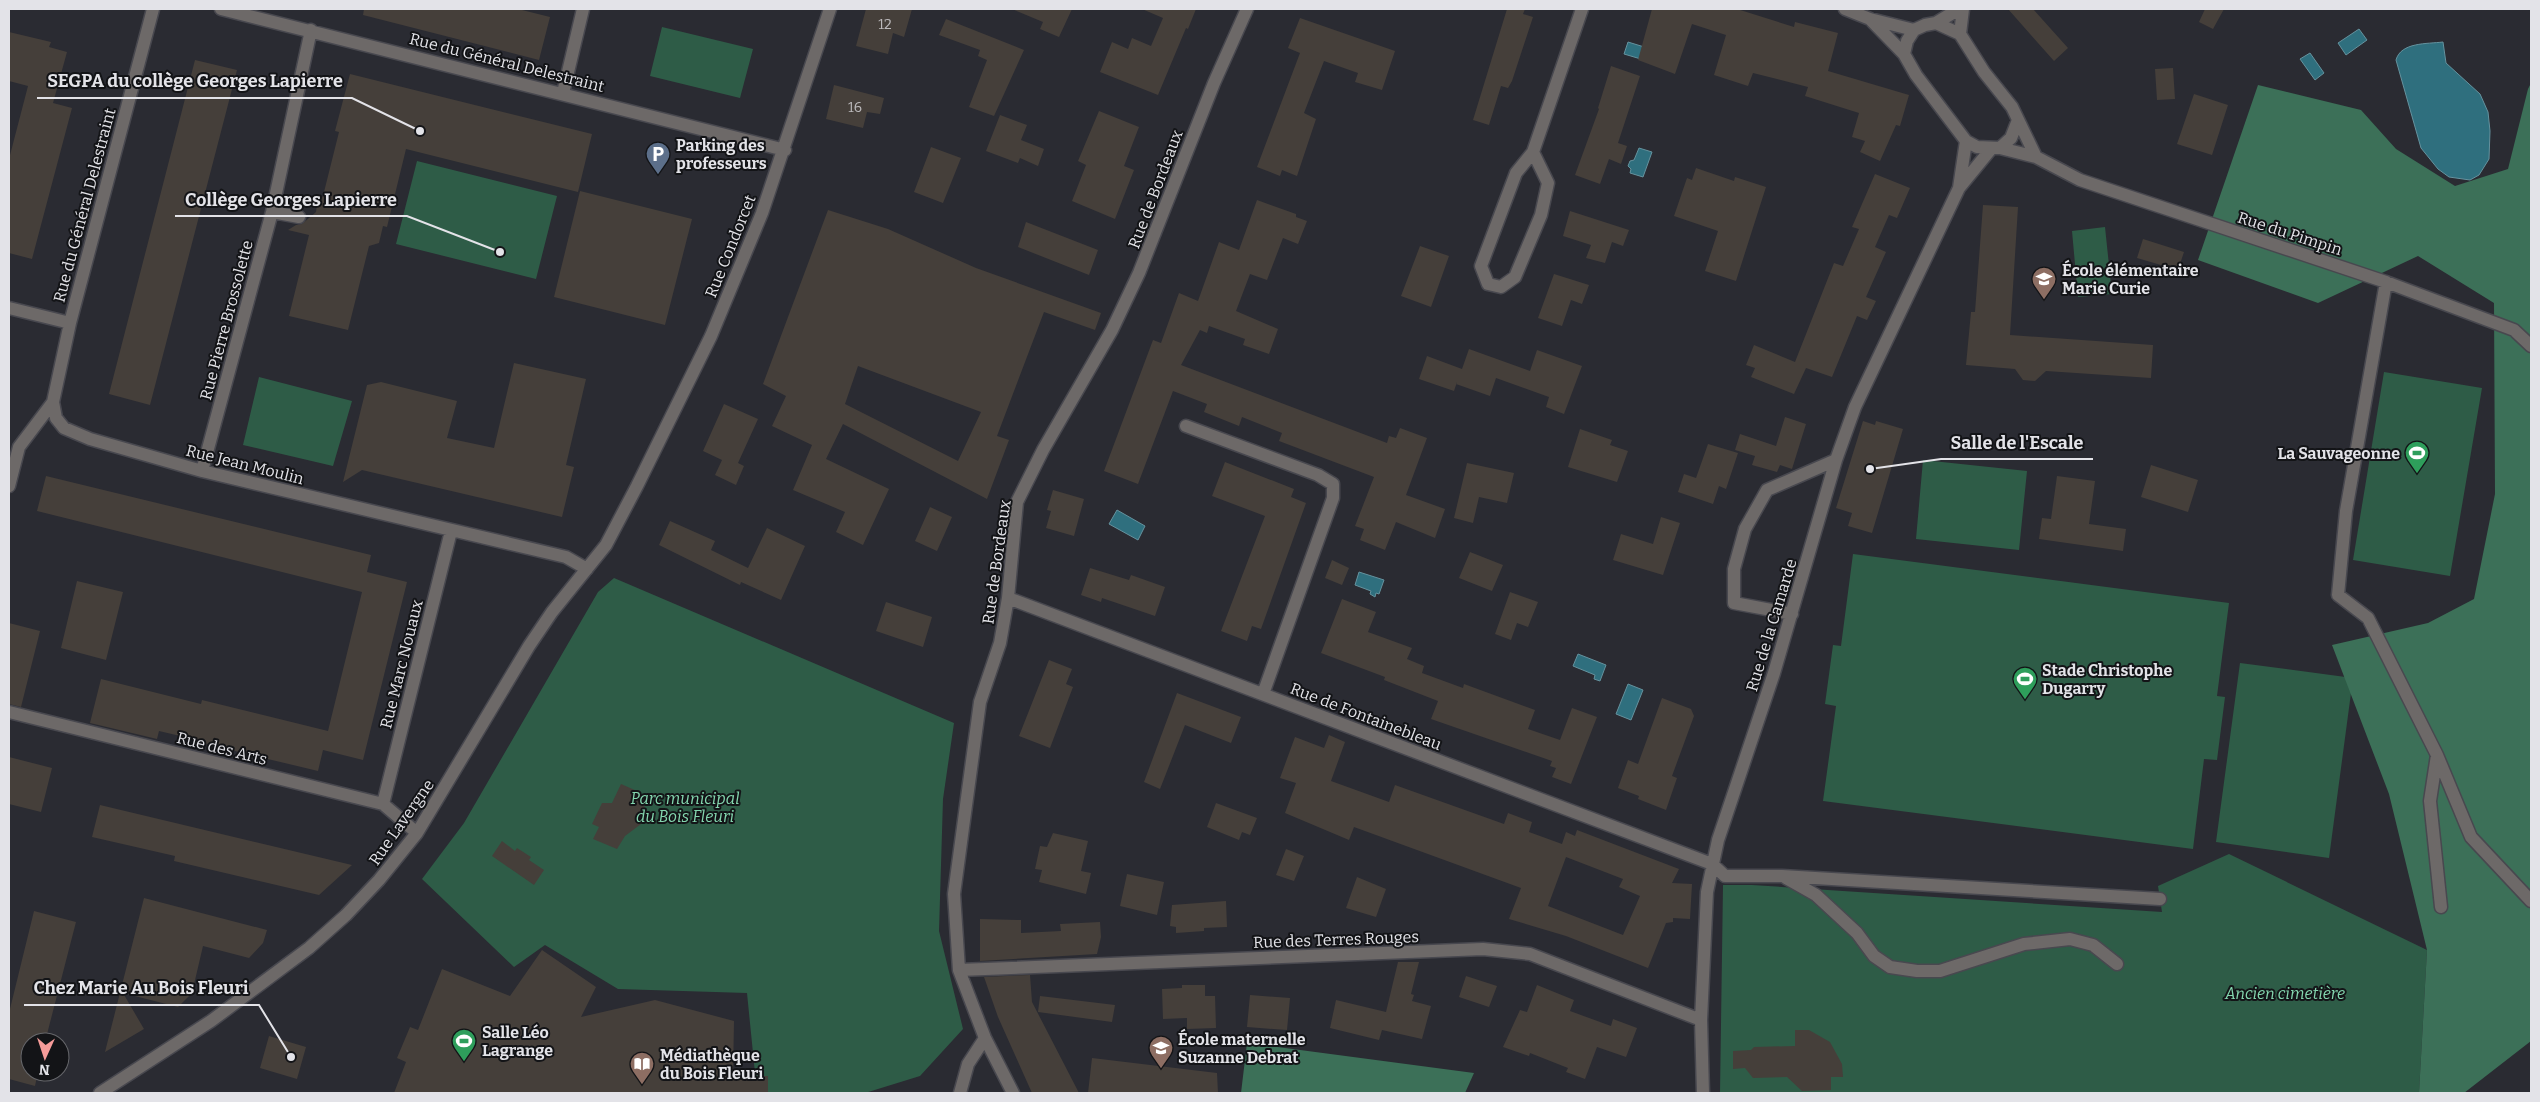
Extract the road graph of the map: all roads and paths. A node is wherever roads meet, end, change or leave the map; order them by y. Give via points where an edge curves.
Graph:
1 (153, 9) edge
2 (221, 9) edge
3 (583, 9) edge
4 (830, 9) edge
5 (1248, 9) edge
6 (1582, 9) edge
7 (1846, 9) edge
8 (1959, 9) edge
9 (1964, 9) edge
10 (1870, 19) junction
11 (1936, 24) junction
12 (310, 30) junction
13 (1914, 30) junction
14 (1960, 34) junction
15 (1904, 54) junction
16 (563, 93) junction
17 (2018, 120) junction
18 (1966, 141) junction
19 (1995, 148) junction
20 (785, 150) junction
21 (1533, 152) junction
22 (2036, 157) junction
23 (1959, 188) junction
24 (272, 212) junction
25 (299, 218) dead end
26 (2386, 282) junction
27 (9, 308) edge
28 (70, 323) junction
29 (2531, 346) edge
30 (53, 402) junction
31 (1186, 426) dead end
32 (1836, 460) junction
33 (202, 471) junction
34 (9, 486) edge
35 (637, 486) joint
36 (451, 532) junction
37 (587, 568) junction
38 (1008, 598) junction
39 (1792, 614) junction
40 (1263, 694) junction
41 (9, 712) edge
42 (2437, 755) junction
43 (383, 804) junction
44 (418, 833) junction
45 (1712, 864) junction
46 (1782, 876) junction
47 (2160, 899) dead end
48 (2531, 901) edge
49 (2441, 908) dead end
50 (2117, 964) dead end
51 (959, 970) junction
52 (1701, 1020) junction
53 (985, 1038) junction
54 (100, 1093) edge
55 (960, 1093) edge
56 (1013, 1093) edge
57 (1703, 1093) edge

1 - 28 street, Rue du Général Delestraint
2 - 12 street, Rue du Général Delestraint
3 - 16 street
4 - 20 street, Rue Condorcet
5 - 38 street, Rue de Bordeaux via 1214,83 1139,273 1112,330 1043,450 1018,502
6 - 21 street
7 - 10 street
8 - 11 street
9 - 14 street
10 - 13 street
10 - 15 street
11 - 13 street
11 - 14 street
12 - 16 street, Rue du Général Delestraint
12 - 24 street, Rue Pierre Brossolette
13 - 15 street
14 - 17 street
15 - 18 street
16 - 20 street, Rue du Général Delestraint
17 - 19 street, Rue de la Camarde via 2011,138
17 - 22 street
18 - 19 street, Rue du Pimpin via 1976,147
18 - 23 street, Rue de la Camarde
19 - 22 street, Rue du Pimpin
19 - 23 street, Rue de la Camarde
20 - 35 street, Rue Condorcet via 711,336
21 - 21 street via 1548,183 1541,215 1515,277 1501,287 1488,284 1481,266 1516,173
22 - 26 street, Rue du Pimpin via 2080,180
23 - 32 street, Rue de la Camarde via 1859,398
24 - 25 street
24 - 33 street, Rue Pierre Brossolette
26 - 29 street, Rue du Pimpin via 2514,330
26 - 42 street via 2346,511 2338,595 2368,618
27 - 28 street
28 - 30 street
30 - 33 street, Rue Jean Moulin via 56,418 64,428 90,439
30 - 34 street via 19,447
31 - 40 street via 1318,475 1332,484 1333,498
32 - 39 street, Rue de la Camarde
32 - 39 street via 1767,490 1745,529 1734,569 1734,603
33 - 36 street, Rue Jean Moulin
35 - 37 street, Rue Lavergne via 606,545
36 - 37 street, Rue Jean Moulin via 566,557
36 - 43 street, Rue Marc Nouaux
37 - 44 street, Rue Lavergne via 529,646
38 - 40 street, Rue de Fontainebleau
38 - 51 street, Rue de Bordeaux via 1000,643 980,702 954,894
39 - 45 street, Rue de la Camarde
40 - 45 street, Rue de Fontainebleau
41 - 43 street, Rue des Arts
42 - 48 street via 2471,837
42 - 49 street via 2430,801
43 - 44 street, Rue des Arts
44 - 54 street, Rue Lavergne via 373,887 309,948 211,1020
45 - 46 street, Rue de Fontainebleau via 1725,876
45 - 52 street, Rue de la Camarde
46 - 47 street, Rue de Fontainebleau
46 - 50 street via 1816,895 1857,933 1874,956 1890,967 1940,971 2024,944 2070,939 2093,945
51 - 52 street, Rue des Terres Rouges via 1483,949 1530,954
51 - 53 street, Rue de Bordeaux
52 - 57 street, Rue de la Camarde
53 - 55 street via 968,1064
53 - 56 street, Rue de Bordeaux

